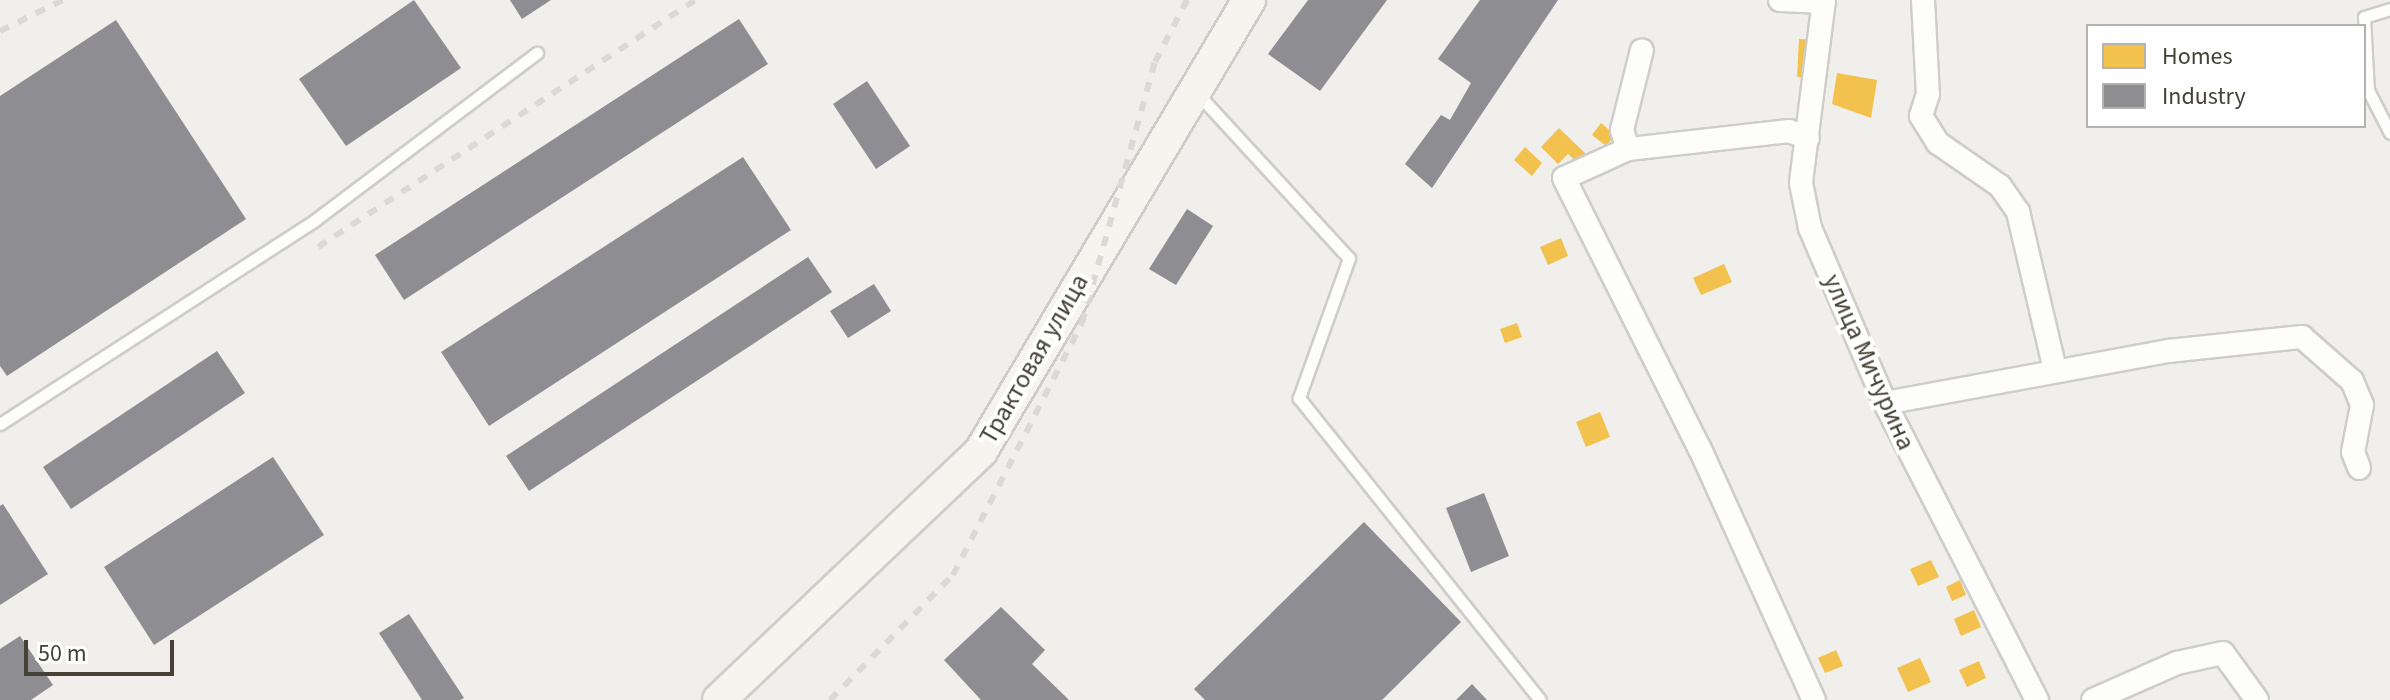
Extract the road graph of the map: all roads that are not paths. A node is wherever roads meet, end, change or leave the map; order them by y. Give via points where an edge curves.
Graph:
1 (1249, 0) edge
2 (1780, 0) edge
3 (1923, 0) edge
4 (1824, 1) edge
5 (2390, 9) edge
6 (2364, 24) edge
7 (1642, 50) dead end
8 (537, 53) dead end
9 (2366, 54) edge
10 (1194, 90) junction
11 (2390, 133) edge
12 (1808, 138) junction
13 (1628, 149) junction
14 (2055, 370) junction
15 (1885, 403) junction
16 (0, 424) edge
17 (2359, 468) dead end
18 (719, 700) edge
19 (1540, 700) edge
20 (1814, 700) edge
21 (2037, 700) edge
22 (2093, 700) edge
23 (2257, 700) edge

1 - 10 main road, Трактовая улица
2 - 4 street
3 - 14 street via 1928,94 1921,116 1938,143 2000,186 2018,212
4 - 12 street, улица Мичурина
5 - 6 lane via 2364,17
7 - 13 street via 1622,130
8 - 16 lane via 315,220
9 - 11 lane via 2368,90
10 - 18 main road, Трактовая улица via 981,451
10 - 19 lane via 1349,258 1299,398
12 - 13 street via 1789,131
12 - 15 street, улица Мичурина via 1801,183 1810,228
13 - 20 street via 1573,171 1564,178 1565,190 1700,449
14 - 15 street
14 - 17 street via 2302,337 2352,381 2362,405 2353,452
15 - 21 street, улица Мичурина
22 - 23 street via 2177,663 2223,653

